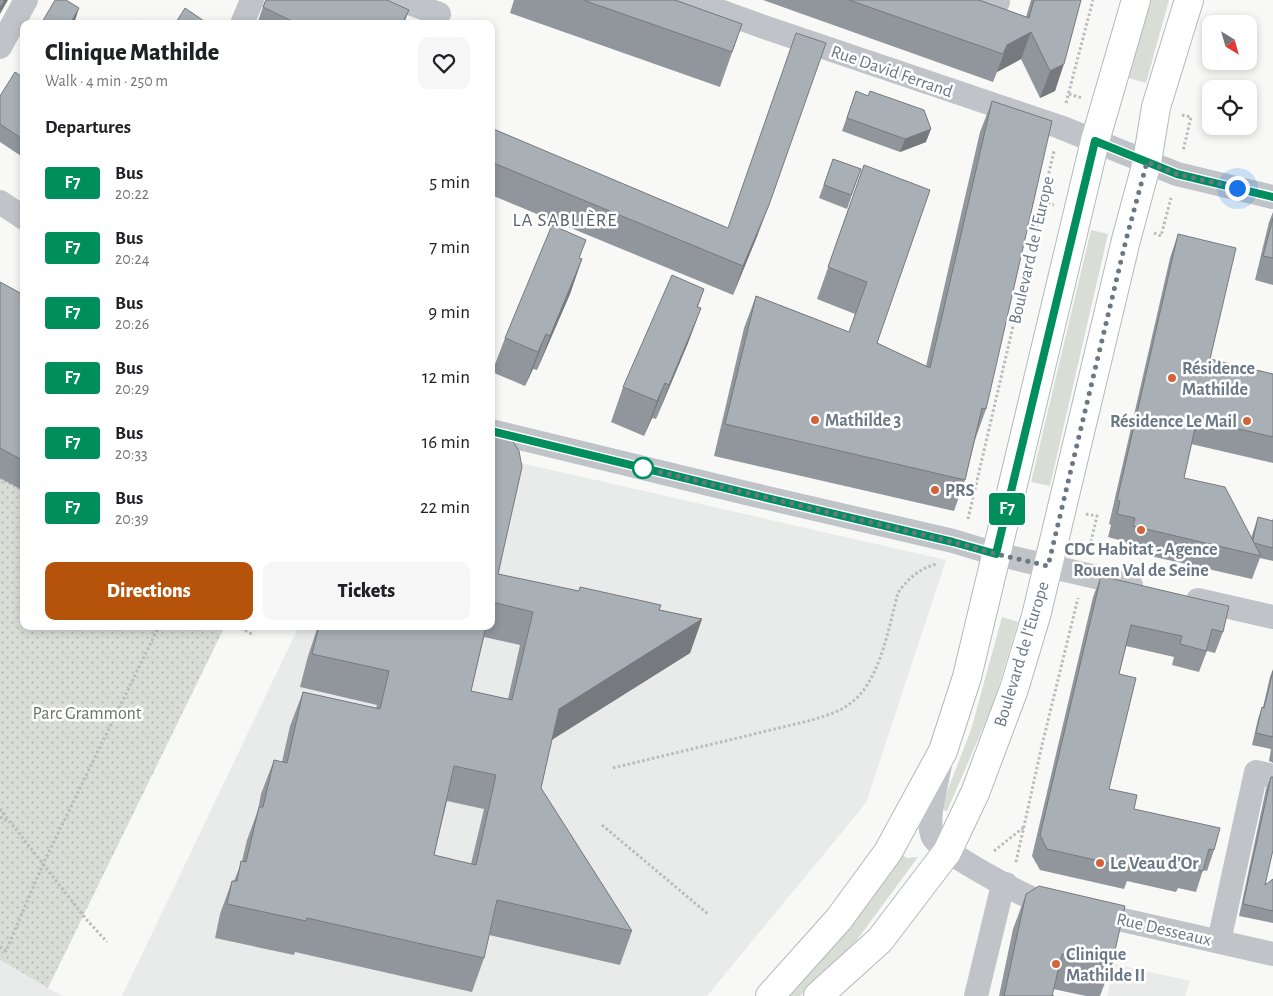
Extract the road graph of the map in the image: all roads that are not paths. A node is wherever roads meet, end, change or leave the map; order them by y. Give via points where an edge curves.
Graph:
1 (26, 0) edge
2 (252, 0) edge
3 (372, 0) edge
4 (689, 0) edge
5 (1136, 0) edge
6 (1189, 0) edge
7 (440, 13) edge
8 (244, 20) edge
9 (0, 47) edge
10 (1095, 141) junction
11 (1147, 162) junction
12 (1273, 197) edge
13 (0, 202) edge
14 (20, 215) edge
15 (495, 432) edge
16 (996, 554) junction
17 (1048, 566) junction
18 (1150, 589) edge
19 (1178, 595) edge
20 (1273, 617) edge
21 (943, 751) junction
22 (1273, 776) edge
23 (947, 852) junction
24 (1006, 884) junction
25 (1219, 941) junction
26 (1273, 954) edge
27 (770, 996) edge
28 (818, 996) edge
29 (976, 996) edge

1 - 9 street
2 - 8 street
3 - 7 street via 404,1
4 - 10 street, Rue David Ferrand
5 - 10 main road, Boulevard de l'Europe
6 - 11 main road, Boulevard de l'Europe via 1156,107
10 - 11 street, Rue David Ferrand
10 - 16 main road, Boulevard de l'Europe
11 - 12 street, Rue David Ferrand via 1177,174
11 - 17 main road, Boulevard de l'Europe
13 - 14 street
15 - 16 street
16 - 17 street
16 - 21 main road, Boulevard de l'Europe via 967,677
17 - 18 street
17 - 23 main road, Boulevard de l'Europe via 1014,690 975,794
19 - 20 street
21 - 23 street via 930,822 933,838
21 - 27 main road, Boulevard de l'Europe via 888,852 839,919
22 - 25 street via 1256,772
23 - 24 street, Rue Desseaux
23 - 28 main road, Boulevard de l'Europe via 880,940
24 - 25 street, Rue Desseaux via 1035,900
24 - 29 street via 1001,893
25 - 26 street, Rue Desseaux

